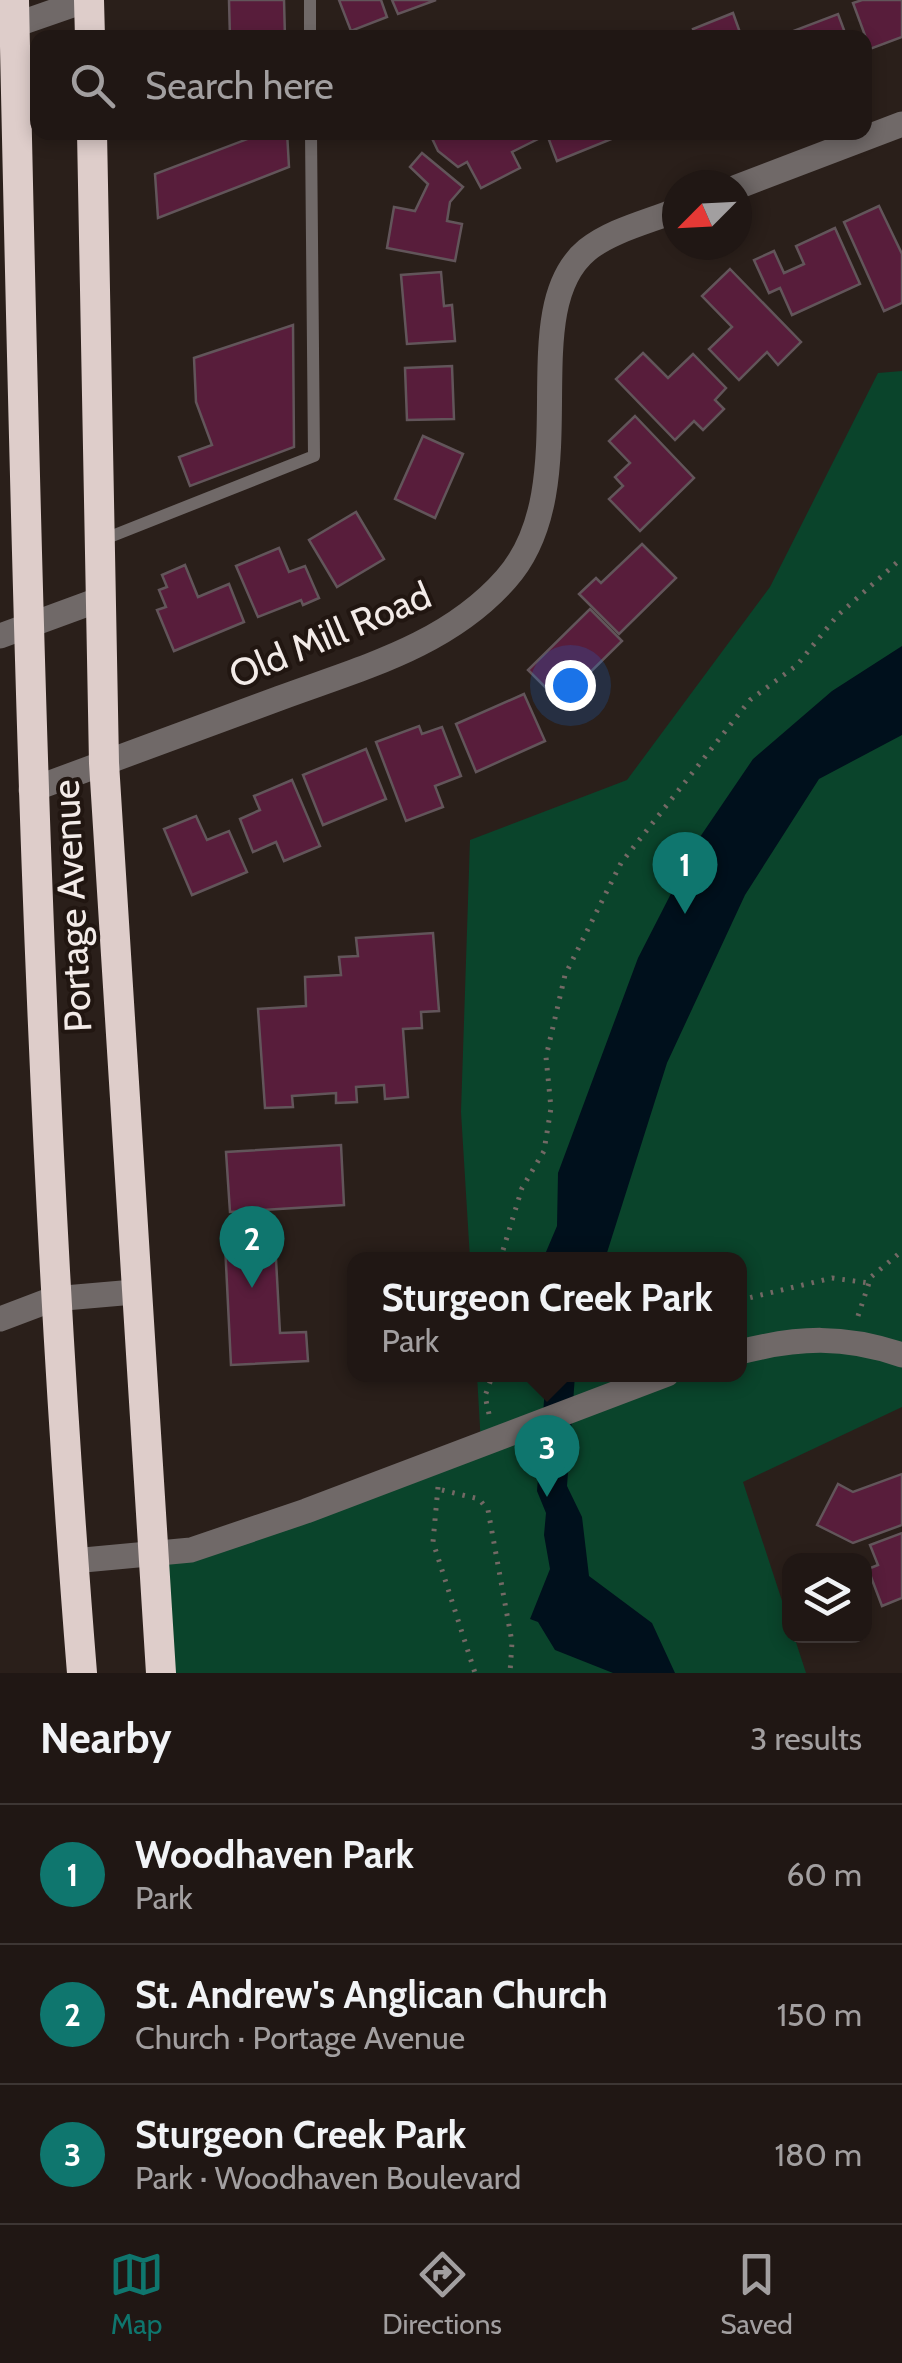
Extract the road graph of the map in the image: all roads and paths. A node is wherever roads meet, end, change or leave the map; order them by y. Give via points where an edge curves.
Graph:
1 (88, 0) edge
2 (310, 0) edge
3 (15, 13) edge
4 (90, 30) edge
5 (310, 30) edge
6 (902, 124) edge
7 (872, 135) edge
8 (92, 140) edge
9 (311, 140) edge
10 (860, 140) edge
11 (752, 181) edge
12 (662, 217) edge
13 (100, 541) junction
14 (902, 558) edge
15 (101, 598) junction
16 (14, 631) edge
17 (104, 763) junction
18 (31, 790) junction
19 (902, 1251) edge
20 (502, 1252) edge
21 (869, 1283) junction
22 (134, 1292) junction
23 (747, 1298) edge
24 (53, 1299) junction
25 (0, 1319) edge
26 (851, 1340) junction
27 (747, 1351) edge
28 (902, 1355) edge
29 (490, 1382) edge
30 (646, 1382) edge
31 (488, 1412) dead end
32 (434, 1477) junction
33 (153, 1552) junction
34 (72, 1561) junction
35 (82, 1673) edge
36 (161, 1673) edge
37 (476, 1673) edge
38 (510, 1673) edge

1 - 3 street
1 - 4 highway
2 - 5 lane
3 - 16 highway, Portage Avenue
6 - 7 street
8 - 13 highway, Portage Avenue
9 - 13 lane via 314,456
10 - 11 street
12 - 17 street, Old Mill Road via 587,251 564,282 552,330 543,505 510,576 479,608 408,650
13 - 15 highway, Portage Avenue
14 - 20 path via 837,616 797,665 750,700 621,863 565,975 546,1057 551,1108 544,1151 522,1188
15 - 16 street
15 - 17 highway, Portage Avenue
16 - 18 highway, Portage Avenue
17 - 18 street, Old Mill Road
17 - 22 highway, Portage Avenue
18 - 24 highway, Portage Avenue
19 - 21 path
21 - 23 path via 832,1278
21 - 26 path
22 - 24 street
22 - 33 highway, Portage Avenue
24 - 25 street
24 - 34 highway, Portage Avenue
26 - 27 street via 804,1339
26 - 28 street
29 - 31 path
30 - 32 street via 499,1437
32 - 33 street via 192,1550
32 - 37 path via 433,1542
32 - 38 path via 480,1499 488,1510 512,1642
33 - 34 street
33 - 36 highway, Portage Avenue
34 - 35 highway, Portage Avenue

